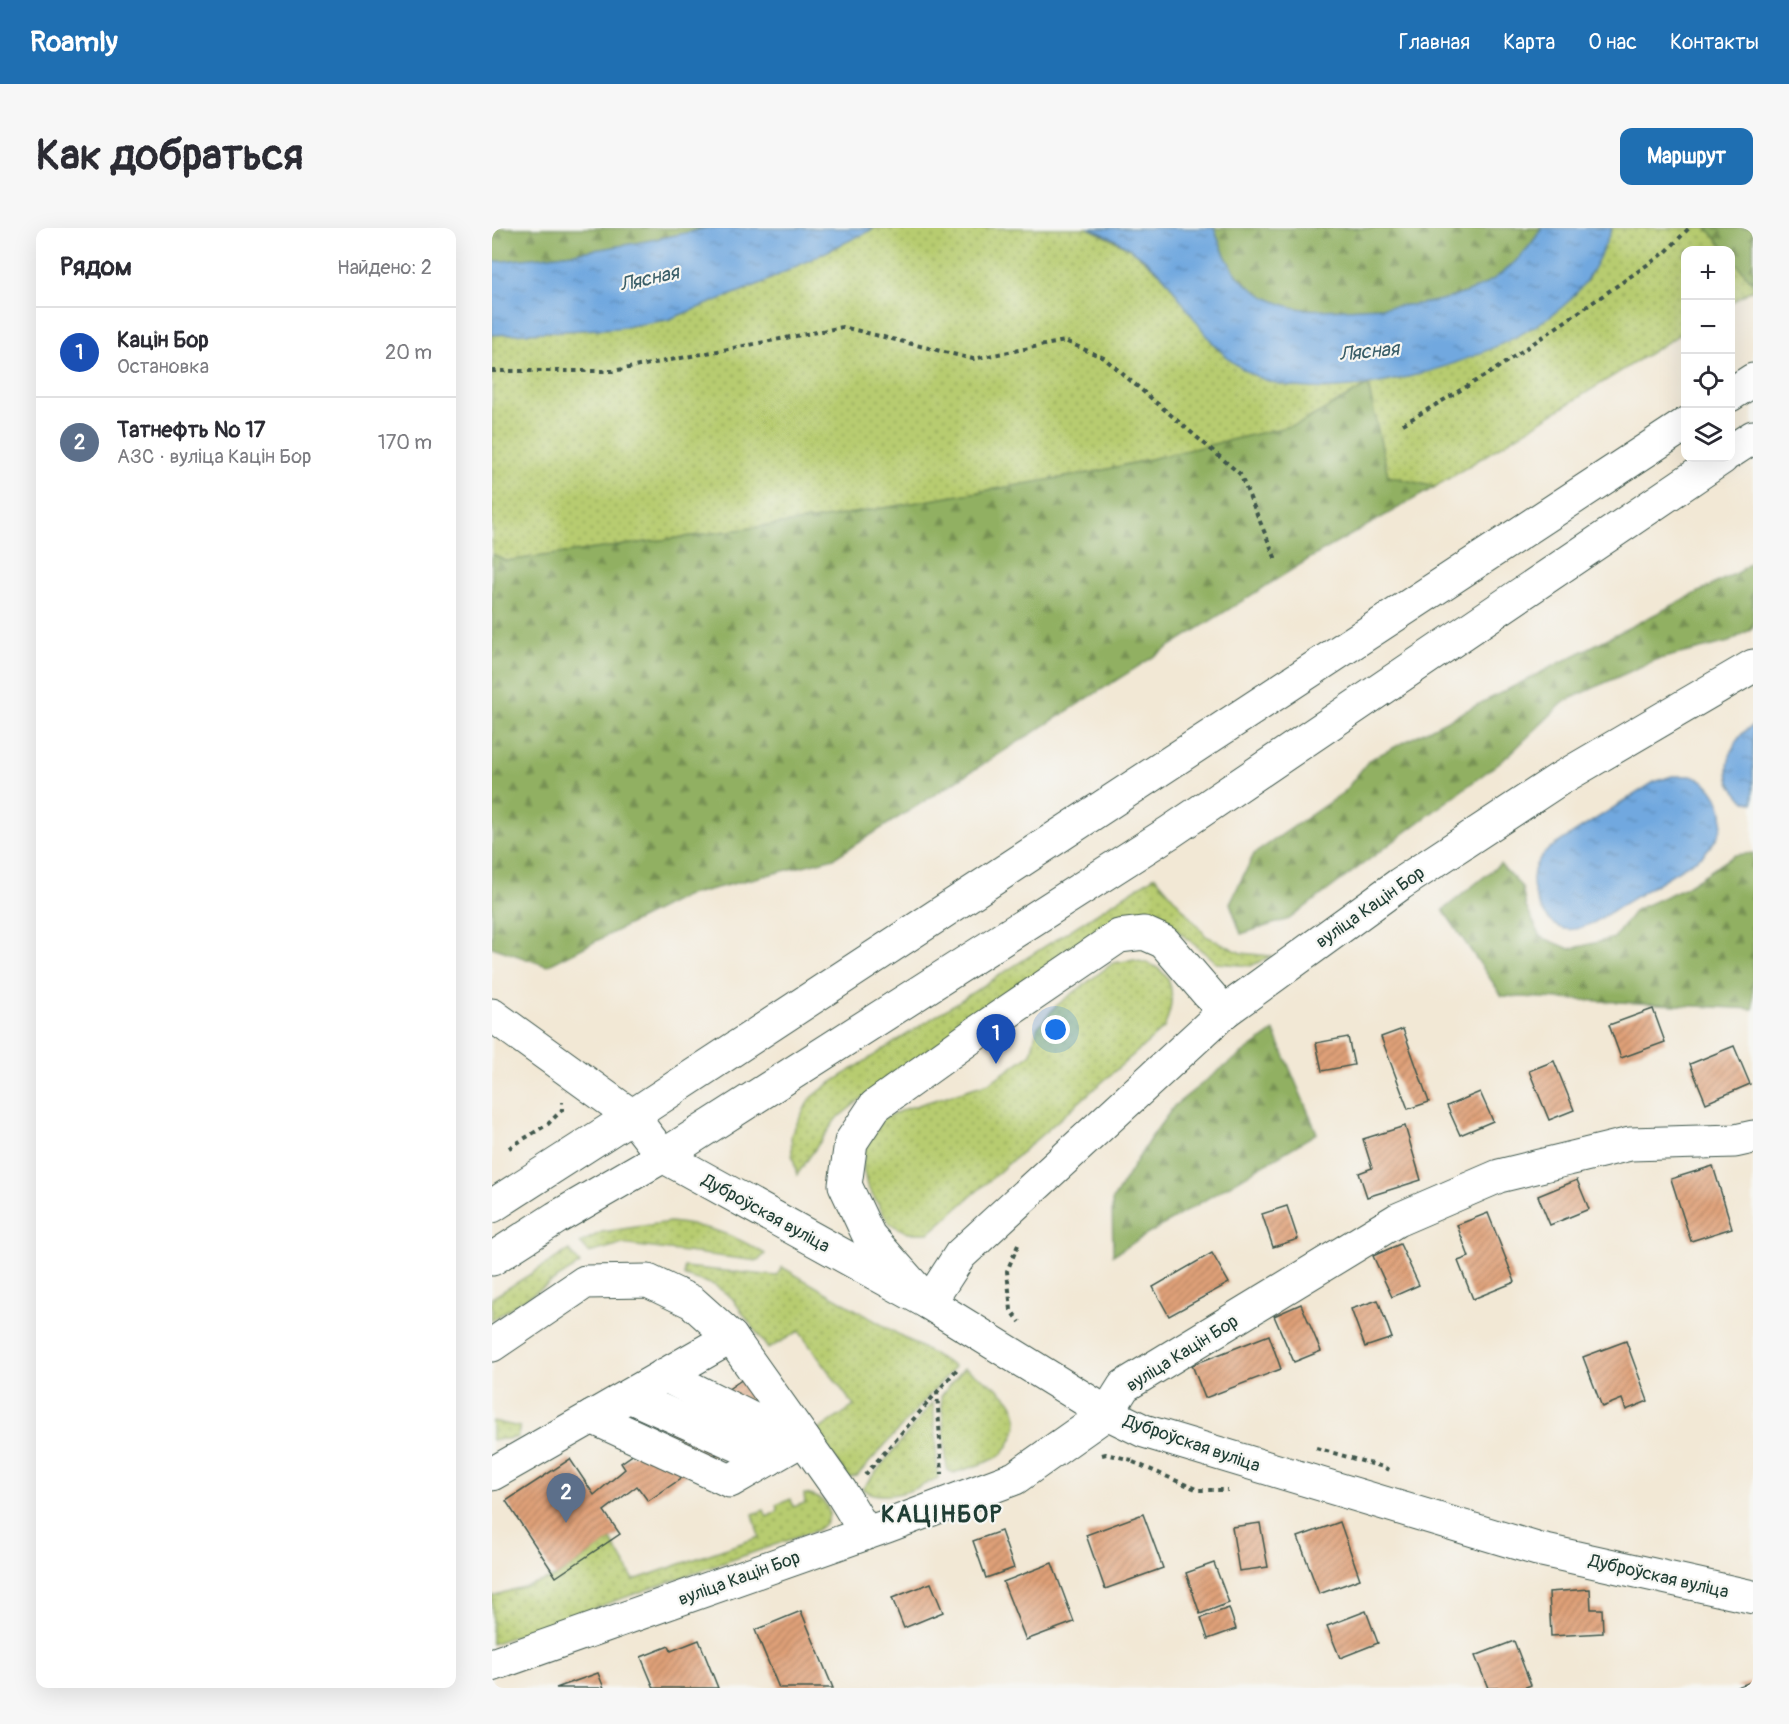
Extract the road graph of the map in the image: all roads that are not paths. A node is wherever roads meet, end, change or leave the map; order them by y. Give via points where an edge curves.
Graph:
1 (1753, 380) edge
2 (1735, 392) edge
3 (1681, 427) edge
4 (1753, 437) edge
5 (1735, 449) edge
6 (1716, 462) edge
7 (1753, 666) edge
8 (1224, 1012) junction
9 (492, 1016) edge
10 (632, 1116) junction
11 (1753, 1137) edge
12 (663, 1156) junction
13 (492, 1206) edge
14 (492, 1259) edge
15 (928, 1303) junction
16 (731, 1337) junction
17 (492, 1345) edge
18 (629, 1396) junction
19 (1107, 1413) junction
20 (781, 1452) junction
21 (492, 1474) edge
22 (866, 1533) junction
23 (1753, 1597) edge
24 (492, 1665) edge

1 - 2 main road
3 - 10 main road
4 - 5 main road
6 - 12 main road via 1170,832
7 - 8 main road, вуліца Кацін Бор via 1548,787 1400,884
8 - 15 main road, вуліца Кацін Бор via 960,1255
8 - 15 main road via 1164,942 1144,933 1119,936 874,1106 851,1142 845,1185 869,1236
9 - 10 main road, Дуброўская вуліца
10 - 12 main road, Дуброўская вуліца
10 - 13 main road
11 - 19 main road, вуліца Кацін Бор via 1630,1144 1499,1176 1397,1220 1124,1386
12 - 14 main road
12 - 15 main road, Дуброўская вуліца
15 - 19 main road, Дуброўская вуліца
16 - 17 main road via 692,1302 648,1281 585,1282
16 - 18 main road
16 - 20 main road
18 - 20 main road
18 - 20 main road via 730,1481
18 - 21 main road
19 - 22 main road, вуліца Кацін Бор via 1016,1478
19 - 23 main road, Дуброўская вуліца via 1144,1431 1537,1549
20 - 22 main road via 845,1498
22 - 24 main road, вуліца Кацін Бор

